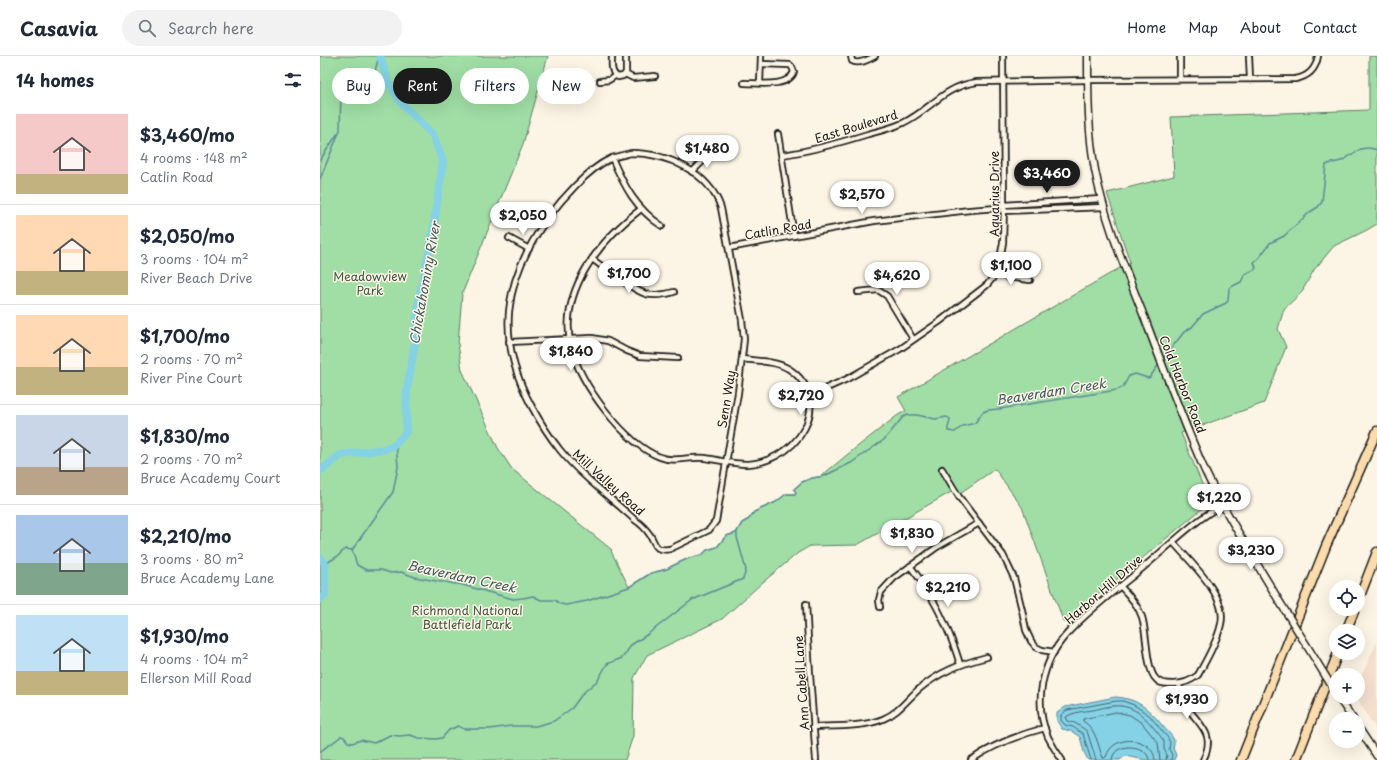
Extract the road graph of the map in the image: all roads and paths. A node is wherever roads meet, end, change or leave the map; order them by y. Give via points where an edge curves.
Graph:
1 (612, 56) edge
2 (626, 56) edge
3 (761, 56) edge
4 (851, 56) edge
5 (875, 56) edge
6 (1003, 56) edge
7 (1088, 56) edge
8 (1180, 56) edge
9 (1250, 56) edge
10 (1318, 56) edge
11 (761, 64) junction
12 (625, 74) junction
13 (615, 76) junction
14 (655, 76) dead end
15 (1180, 79) junction
16 (1250, 79) junction
17 (1088, 80) junction
18 (600, 81) dead end
19 (1003, 81) junction
20 (744, 83) dead end
21 (760, 83) junction
22 (778, 134) dead end
23 (710, 154) dead end
24 (782, 155) junction
25 (612, 158) junction
26 (692, 172) junction
27 (1102, 198) junction
28 (1004, 205) junction
29 (1104, 207) junction
30 (997, 208) junction
31 (641, 209) junction
32 (1004, 212) junction
33 (662, 226) dead end
34 (794, 236) junction
35 (509, 238) dead end
36 (529, 248) junction
37 (729, 248) junction
38 (592, 259) junction
39 (996, 274) junction
40 (1030, 280) dead end
41 (674, 292) dead end
42 (858, 292) dead end
43 (569, 339) junction
44 (913, 340) junction
45 (509, 342) junction
46 (678, 358) dead end
47 (742, 359) junction
48 (809, 396) junction
49 (1377, 430) edge
50 (726, 462) junction
51 (942, 469) dead end
52 (1222, 505) junction
53 (979, 523) junction
54 (691, 539) joint
55 (1173, 542) junction
56 (1377, 552) edge
57 (910, 566) junction
58 (1365, 583) edge
59 (1121, 586) junction
60 (806, 604) dead end
61 (880, 607) dead end
62 (1054, 652) junction
63 (987, 657) dead end
64 (1335, 660) edge
65 (960, 664) junction
66 (1329, 682) edge
67 (1179, 684) junction
68 (814, 727) junction
69 (1045, 728) junction
70 (1365, 738) edge
71 (1377, 756) edge
72 (816, 760) edge
73 (971, 760) edge
74 (1062, 760) edge
75 (1203, 760) edge
76 (1241, 760) edge
77 (1296, 760) edge

1 - 13 street
2 - 12 street
3 - 11 street
4 - 5 street via 855,63
6 - 19 street, Aquarius Drive
7 - 17 main road, Cold Harbor Road
8 - 15 street
9 - 16 street
10 - 16 street, East Boulevard via 1316,65 1300,78
11 - 21 street
11 - 21 street via 790,66 794,72 790,79 784,82
12 - 13 street via 621,77
12 - 14 street via 633,78
13 - 18 street
15 - 16 street, East Boulevard
15 - 17 street, East Boulevard
17 - 19 street, East Boulevard
17 - 27 main road, Cold Harbor Road via 1092,151
19 - 24 street, East Boulevard via 959,86 902,123 816,150
19 - 28 street, Aquarius Drive
20 - 21 street
22 - 24 street
23 - 26 street
24 - 34 street
25 - 26 street, Mill Valley Road via 630,154 657,156 675,161
25 - 31 street via 624,184
25 - 36 street, Mill Valley Road via 571,191 550,215
26 - 37 street, Mill Valley Road via 712,190 719,202
27 - 28 street, Catlin Road
27 - 29 main road, Cold Harbor Road
28 - 30 street, Catlin Road
28 - 32 street, Aquarius Drive
29 - 32 street
29 - 52 main road, Cold Harbor Road via 1170,386
30 - 32 street
30 - 34 street, Catlin Road via 895,218
31 - 33 street
31 - 38 street via 618,228
32 - 39 street, Aquarius Drive via 1002,254
34 - 37 street, Catlin Road
35 - 36 street
36 - 45 street, Mill Valley Road via 512,293
37 - 47 street, Senn Way via 744,330
38 - 41 street via 640,292 652,295
38 - 43 street via 574,295 569,315
39 - 40 street
39 - 44 street, Aquarius Drive via 987,285
42 - 44 street via 878,290 887,296
43 - 45 street
43 - 46 street via 600,339 640,356
43 - 50 street via 576,362 590,389 614,421 635,441 653,454 666,459 698,458
44 - 48 street, Aquarius Drive via 848,379
45 - 54 street, Mill Valley Road via 515,370 528,401 548,434 573,464 599,490 640,524 658,548 670,550
47 - 48 street via 785,366 802,380
47 - 50 street, Senn Way
48 - 50 street via 809,419 789,448 760,462
49 - 76 highway via 1326,546
50 - 54 street, Senn Way via 715,524
51 - 53 street
52 - 55 street, Harbor Hill Drive
52 - 66 main road, Cold Harbor Road, bridge
53 - 57 street
53 - 62 street via 999,548 1009,566 1030,641 1042,650
55 - 59 street, Harbor Hill Drive
55 - 67 street via 1211,587 1220,605 1222,619 1218,635 1198,675
56 - 58 highway
57 - 61 street via 882,590
57 - 65 street via 941,612
59 - 62 street, Harbor Hill Drive via 1073,628
59 - 67 street via 1141,614 1152,674 1162,683
60 - 68 street, Ann Cabell Lane
62 - 69 street, Harbor Hill Drive via 1046,670 1042,690 1041,709
63 - 65 street
64 - 77 highway
65 - 68 street via 930,680 895,712 882,720
67 - 75 street via 1186,705 1203,726 1207,736 1208,750
68 - 72 street, Ann Cabell Lane
69 - 73 street via 1010,738
69 - 74 street, Harbor Hill Drive
70 - 71 main road

